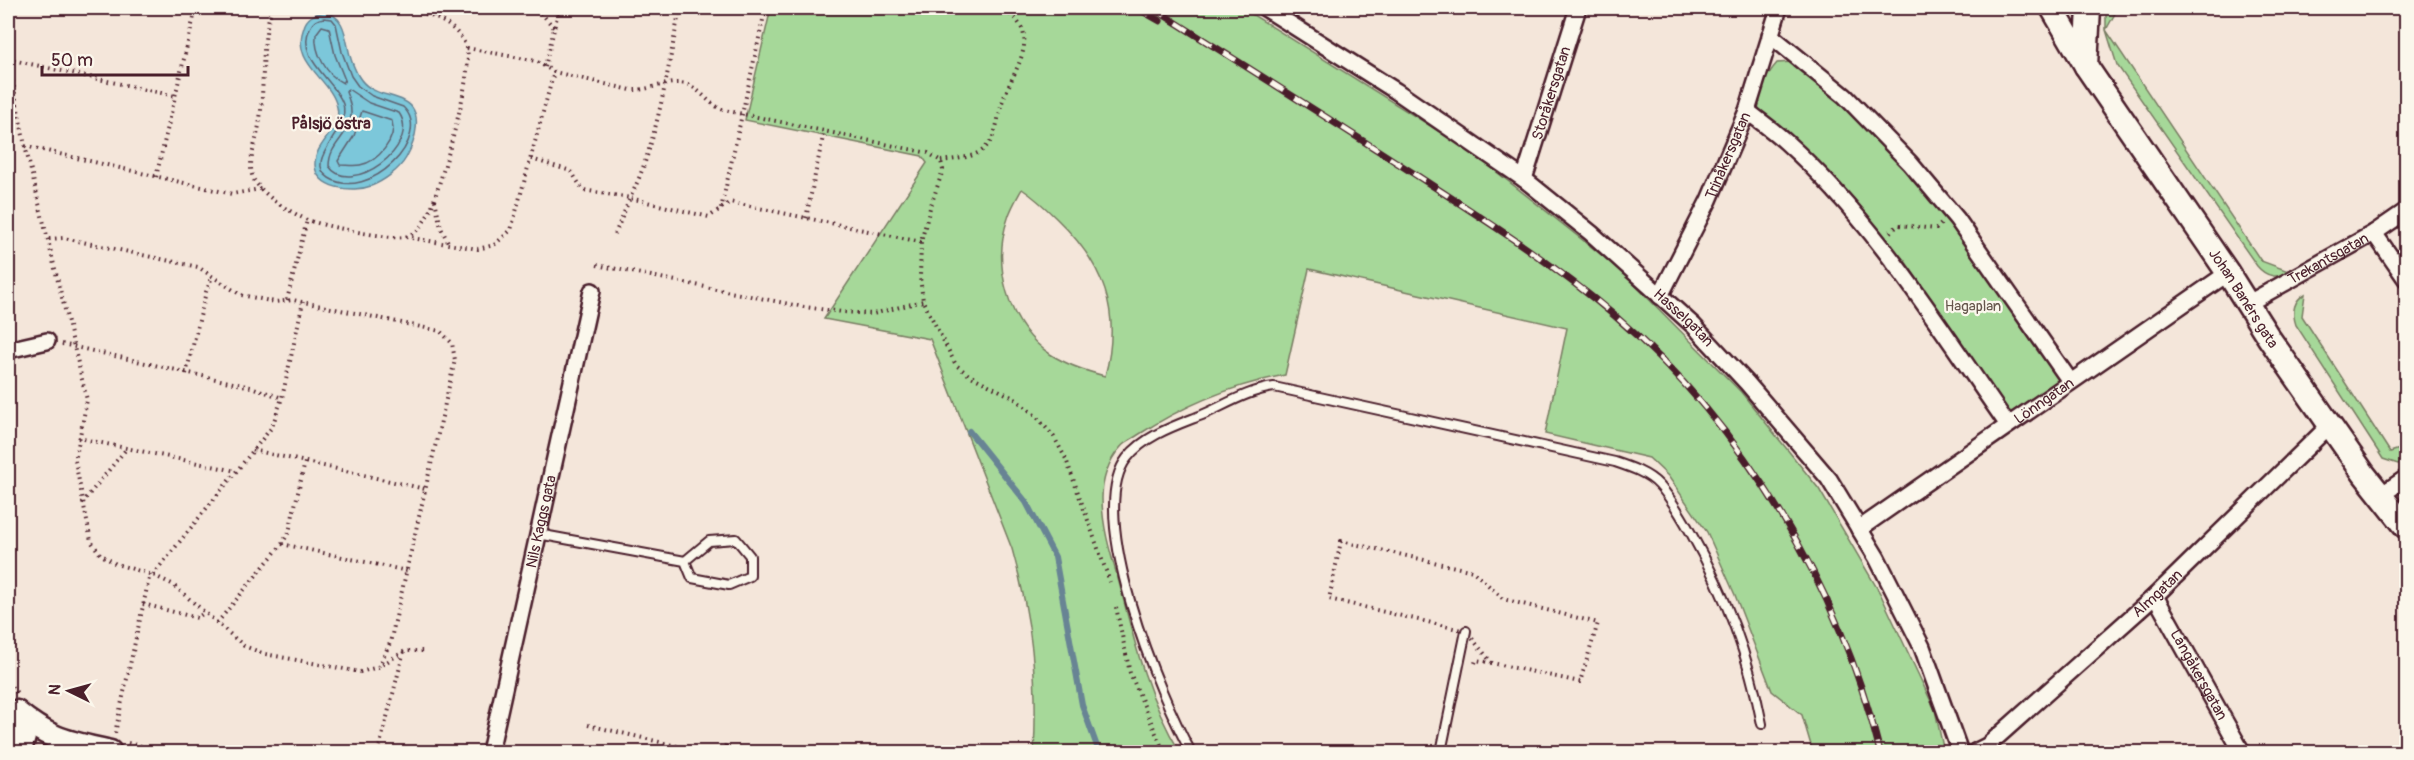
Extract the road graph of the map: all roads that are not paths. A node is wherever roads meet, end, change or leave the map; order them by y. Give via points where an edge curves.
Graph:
1 (1265, 8) edge
2 (1578, 8) edge
3 (1779, 8) edge
4 (2052, 8) edge
5 (2089, 8) edge
6 (1770, 34) junction
7 (2086, 66) junction
8 (1746, 111) junction
9 (1524, 179) junction
10 (2406, 211) edge
11 (2374, 233) junction
12 (2228, 273) junction
13 (2406, 279) edge
14 (592, 291) dead end
15 (1660, 296) junction
16 (2247, 303) junction
17 (47, 341) road end
18 (8, 350) edge
19 (2070, 381) junction
20 (2008, 425) junction
21 (2330, 425) junction
22 (2406, 478) edge
23 (2381, 495) junction
24 (2406, 527) edge
25 (1859, 529) junction
26 (538, 534) junction
27 (685, 561) junction
28 (2155, 596) junction
29 (1466, 631) road end
30 (12, 709) edge
31 (1762, 724) dead end
32 (69, 743) junction
33 (111, 746) edge
34 (17, 753) edge
35 (490, 753) edge
36 (1191, 753) edge
37 (1441, 753) edge
38 (1960, 753) edge
39 (1975, 753) edge
40 (2242, 753) edge

1 - 9 street, Hasselgatan
2 - 9 street, Storåkersgatan
3 - 6 street, Trinåkersgatan
4 - 7 street, Johan Banérs gata
5 - 7 street
6 - 8 street, Trinåkersgatan
6 - 19 street via 1845,96 1910,163 1951,212
7 - 12 street, Johan Banérs gata
8 - 15 street, Trinåkersgatan via 1709,200
8 - 20 street via 1786,141 1849,207 1895,263
9 - 15 street, Hasselgatan
10 - 11 street, Trekantsgatan
11 - 13 street
11 - 16 street, Trekantsgatan
12 - 16 street, Johan Banérs gata
12 - 19 street, Lönngatan
14 - 26 street, Nils Kaggs gata
15 - 25 street, Hasselgatan via 1694,326 1755,392 1829,479
16 - 21 street, Johan Banérs gata
17 - 18 street
19 - 20 street, Lönngatan
20 - 25 street, Lönngatan
21 - 23 street, Johan Banérs gata
21 - 28 street, Almgatan
22 - 23 street
23 - 24 street, Johan Banérs gata
25 - 38 street, Hasselgatan via 1922,647
26 - 27 lane
26 - 35 street, Nils Kaggs gata
27 - 27 lane via 709,541 736,539 750,556 750,576 729,585 692,578
28 - 39 street, Almgatan
28 - 40 street, Långåkersgatan
29 - 37 lane
30 - 32 street via 40,732
30 - 34 street via 25,731
31 - 36 lane via 1742,641 1706,560 1659,484 1615,462 1274,387 1143,443 1127,457 1119,475 1113,509 1125,578 1163,698
32 - 33 street
32 - 34 street

